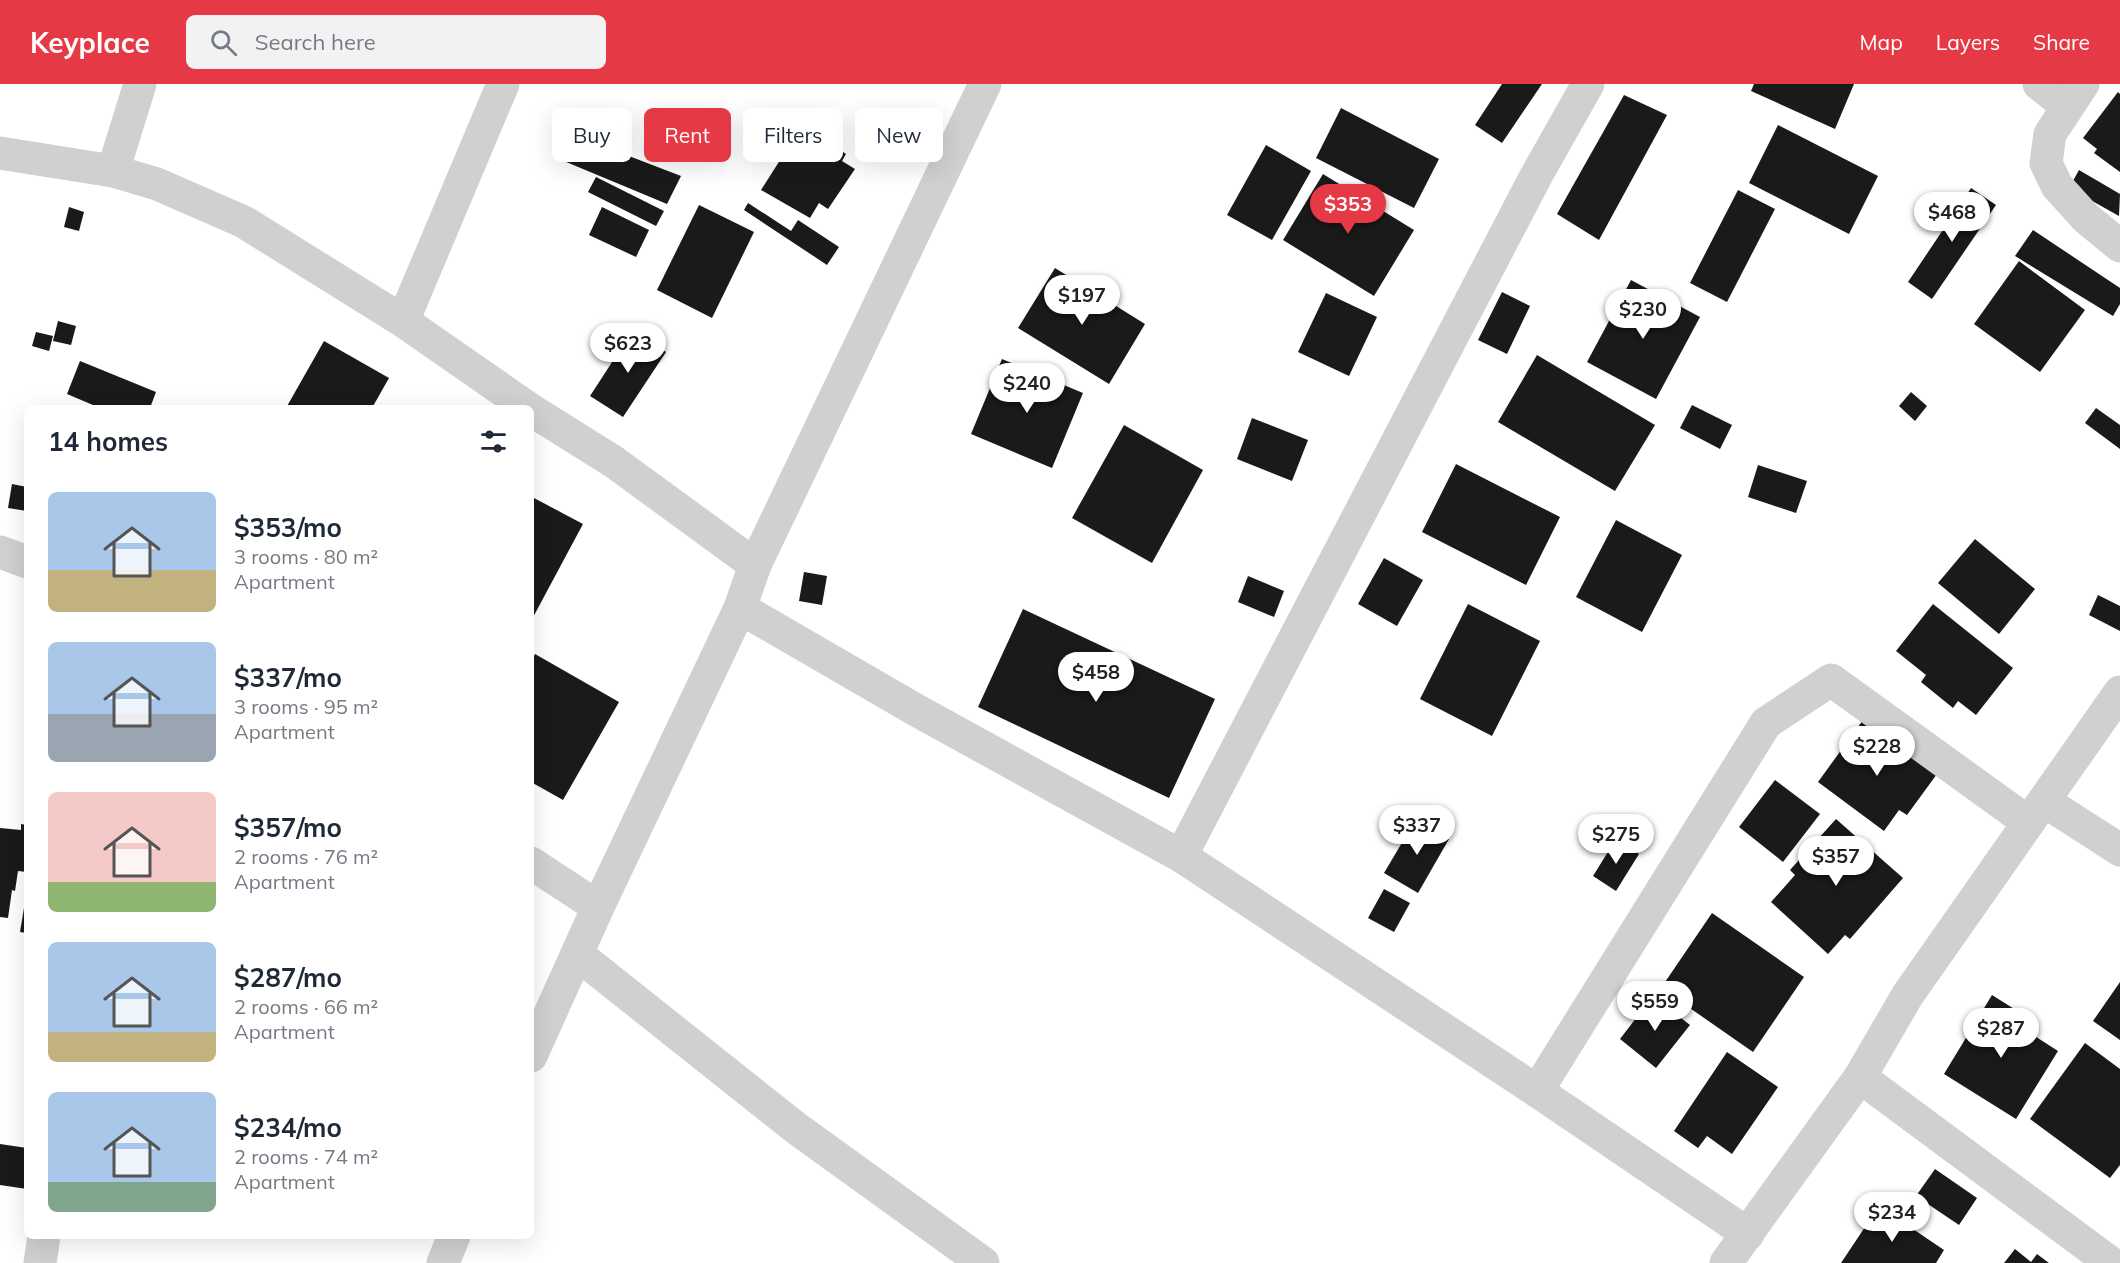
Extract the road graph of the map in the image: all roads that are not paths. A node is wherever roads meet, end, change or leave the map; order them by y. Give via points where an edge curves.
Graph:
1 (140, 84) edge
2 (503, 84) edge
3 (985, 84) edge
4 (1588, 84) edge
5 (2039, 84) edge
6 (2075, 95) edge
7 (0, 153) edge
8 (113, 171) junction
9 (2120, 246) edge
10 (403, 321) junction
11 (523, 405) edge
12 (534, 412) edge
13 (0, 552) edge
14 (24, 561) edge
15 (755, 565) junction
16 (740, 608) junction
17 (2120, 692) edge
18 (2036, 812) junction
19 (2120, 850) edge
20 (1181, 856) junction
21 (534, 865) edge
22 (598, 907) junction
23 (577, 954) junction
24 (534, 1049) edge
25 (1860, 1077) junction
26 (1537, 1091) junction
27 (1748, 1234) junction
28 (44, 1239) edge
29 (453, 1239) edge
30 (40, 1263) edge
31 (443, 1263) edge
32 (984, 1263) edge
33 (1726, 1263) edge
34 (2111, 1263) edge

1 - 8 street
2 - 10 street
3 - 15 street
4 - 20 street via 1530,186
5 - 6 street
6 - 9 street via 2050,134 2046,162 2057,186 2086,218
7 - 8 street
8 - 10 street via 157,184 244,222
10 - 11 street
12 - 15 street via 614,462
13 - 14 street
15 - 16 street
16 - 20 street
16 - 22 street
17 - 18 street
18 - 19 street
18 - 25 street via 1907,996
18 - 26 street via 1831,680 1766,723
20 - 26 street
21 - 22 street
22 - 23 street
23 - 24 street
23 - 32 street via 796,1128
25 - 27 street
25 - 34 street
26 - 27 street
27 - 33 street
28 - 30 street
29 - 31 street

